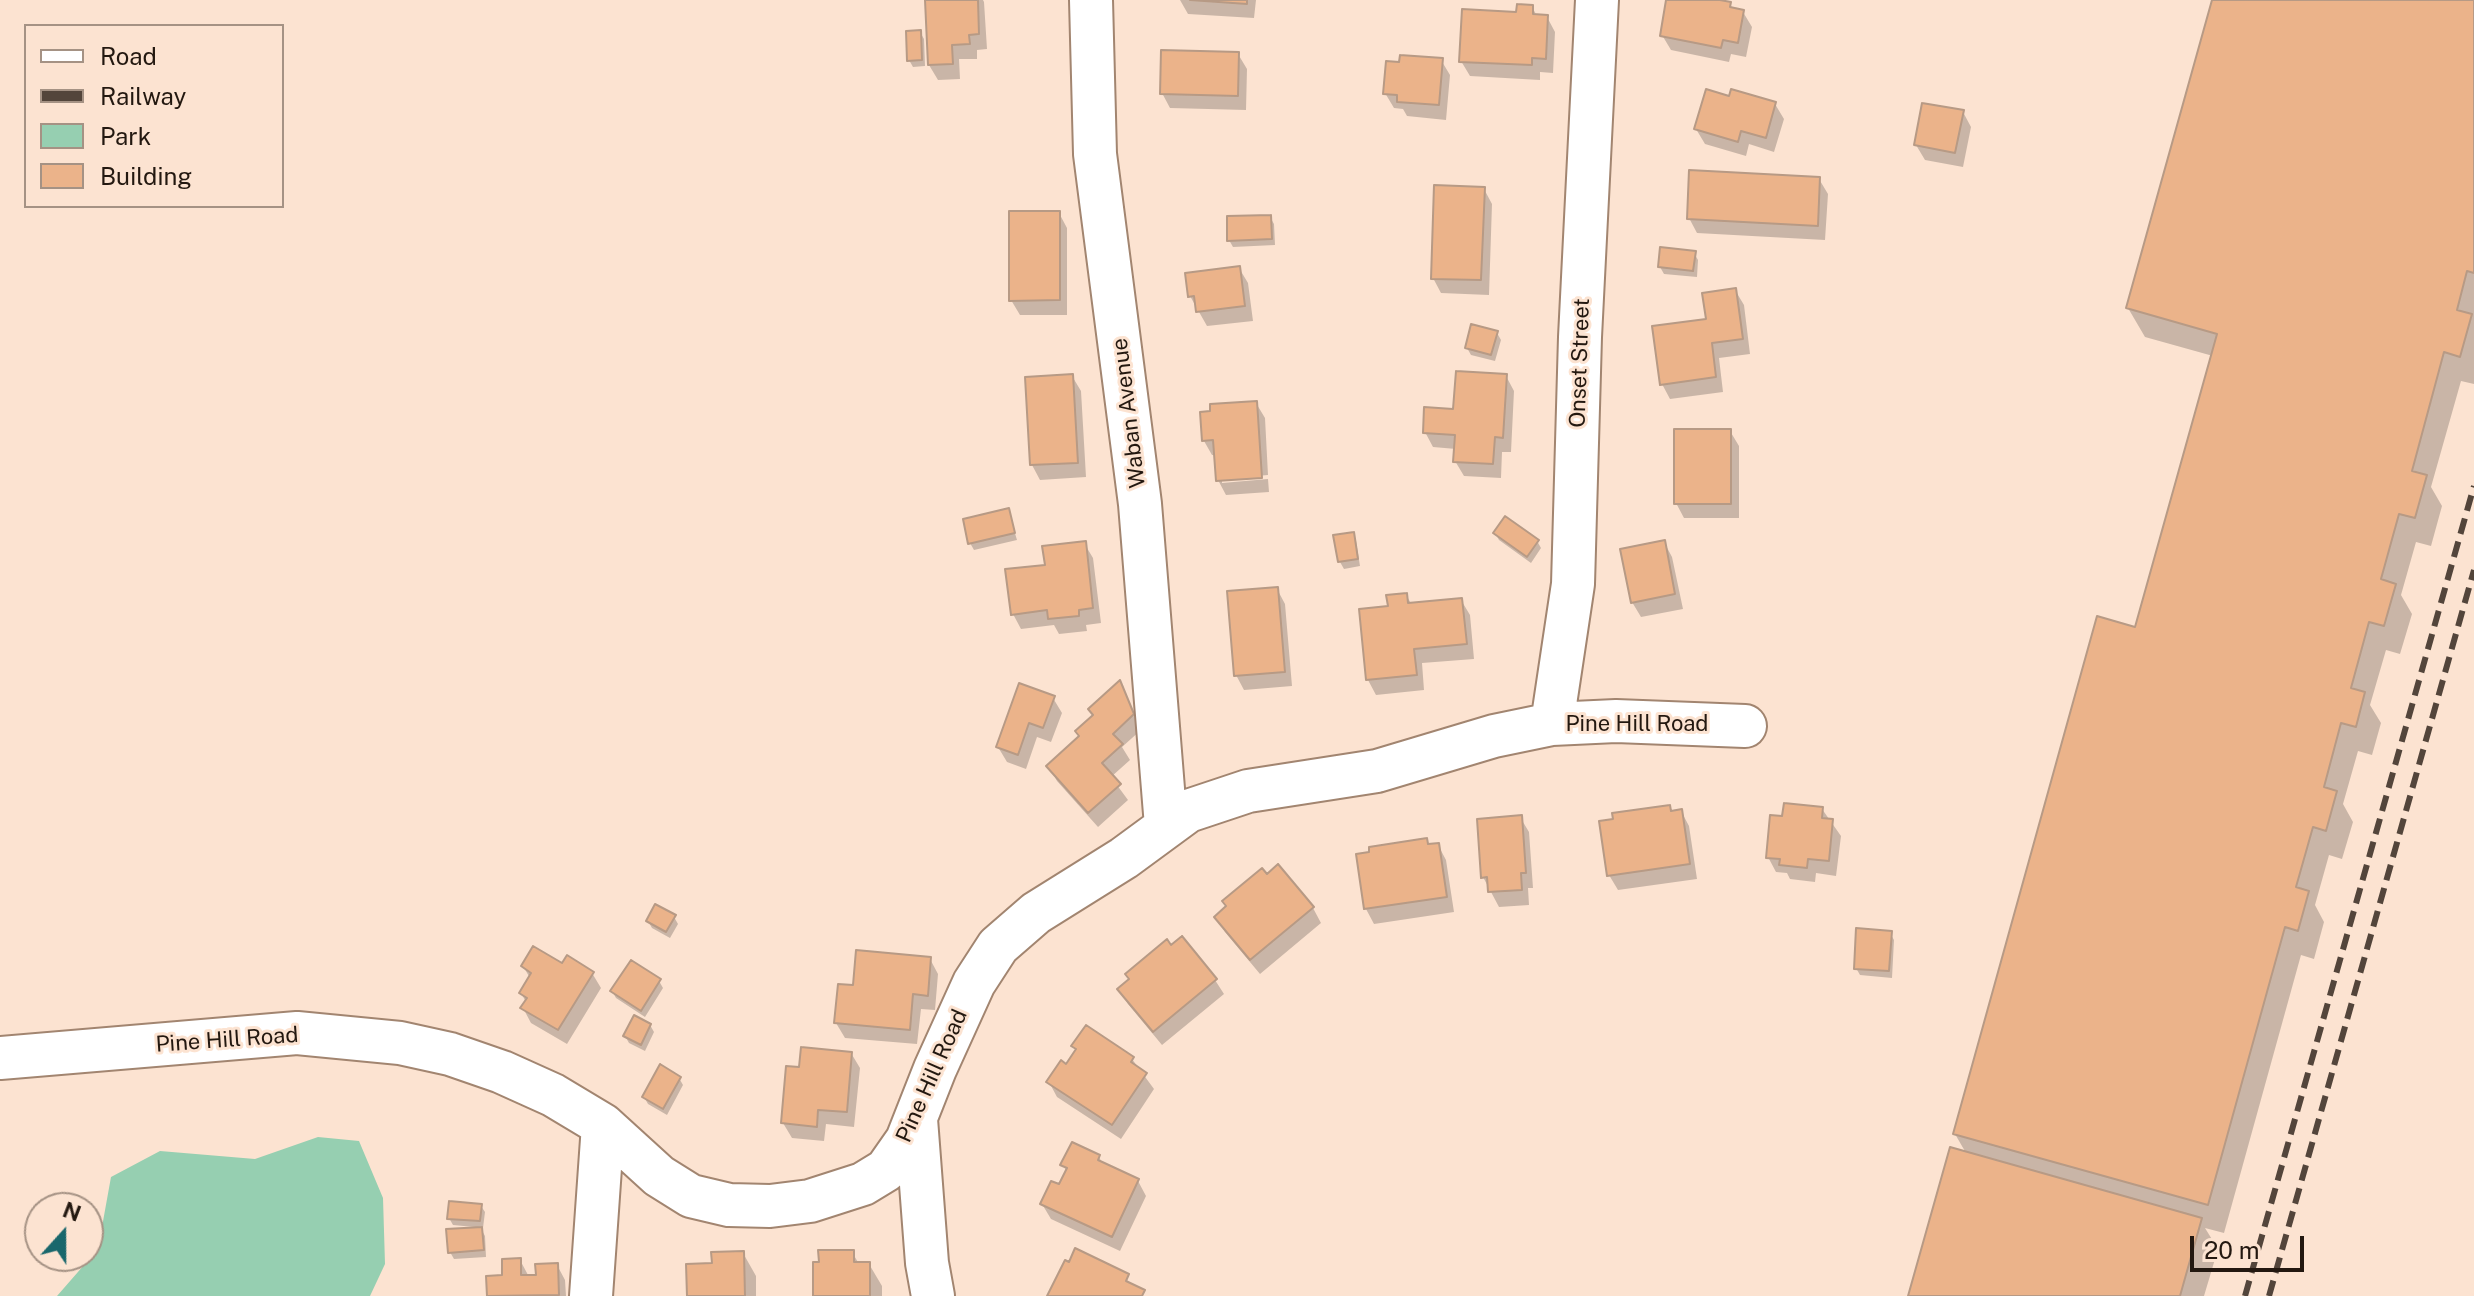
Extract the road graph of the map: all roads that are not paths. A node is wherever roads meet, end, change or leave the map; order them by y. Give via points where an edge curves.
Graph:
1 (1091, 0) edge
2 (1597, 0) edge
3 (1552, 724) junction
4 (1745, 726) dead end
5 (1166, 826) junction
6 (0, 1058) edge
7 (916, 1119) junction
8 (603, 1125) junction
9 (591, 1296) edge
10 (933, 1296) edge

1 - 5 street, Waban Avenue via 1095,154 1140,504
2 - 3 street, Onset Street via 1573,584
3 - 4 street, Pine Hill Road
3 - 5 street, Pine Hill Road via 1377,771 1248,791 1188,811
5 - 7 street, Pine Hill Road via 1036,913 998,946 974,983
6 - 8 street, Pine Hill Road via 297,1033 400,1043 502,1072
7 - 8 street, Pine Hill Road via 886,1170 863,1184 810,1201 770,1206 729,1205 691,1196 659,1176
7 - 10 street
8 - 9 street

